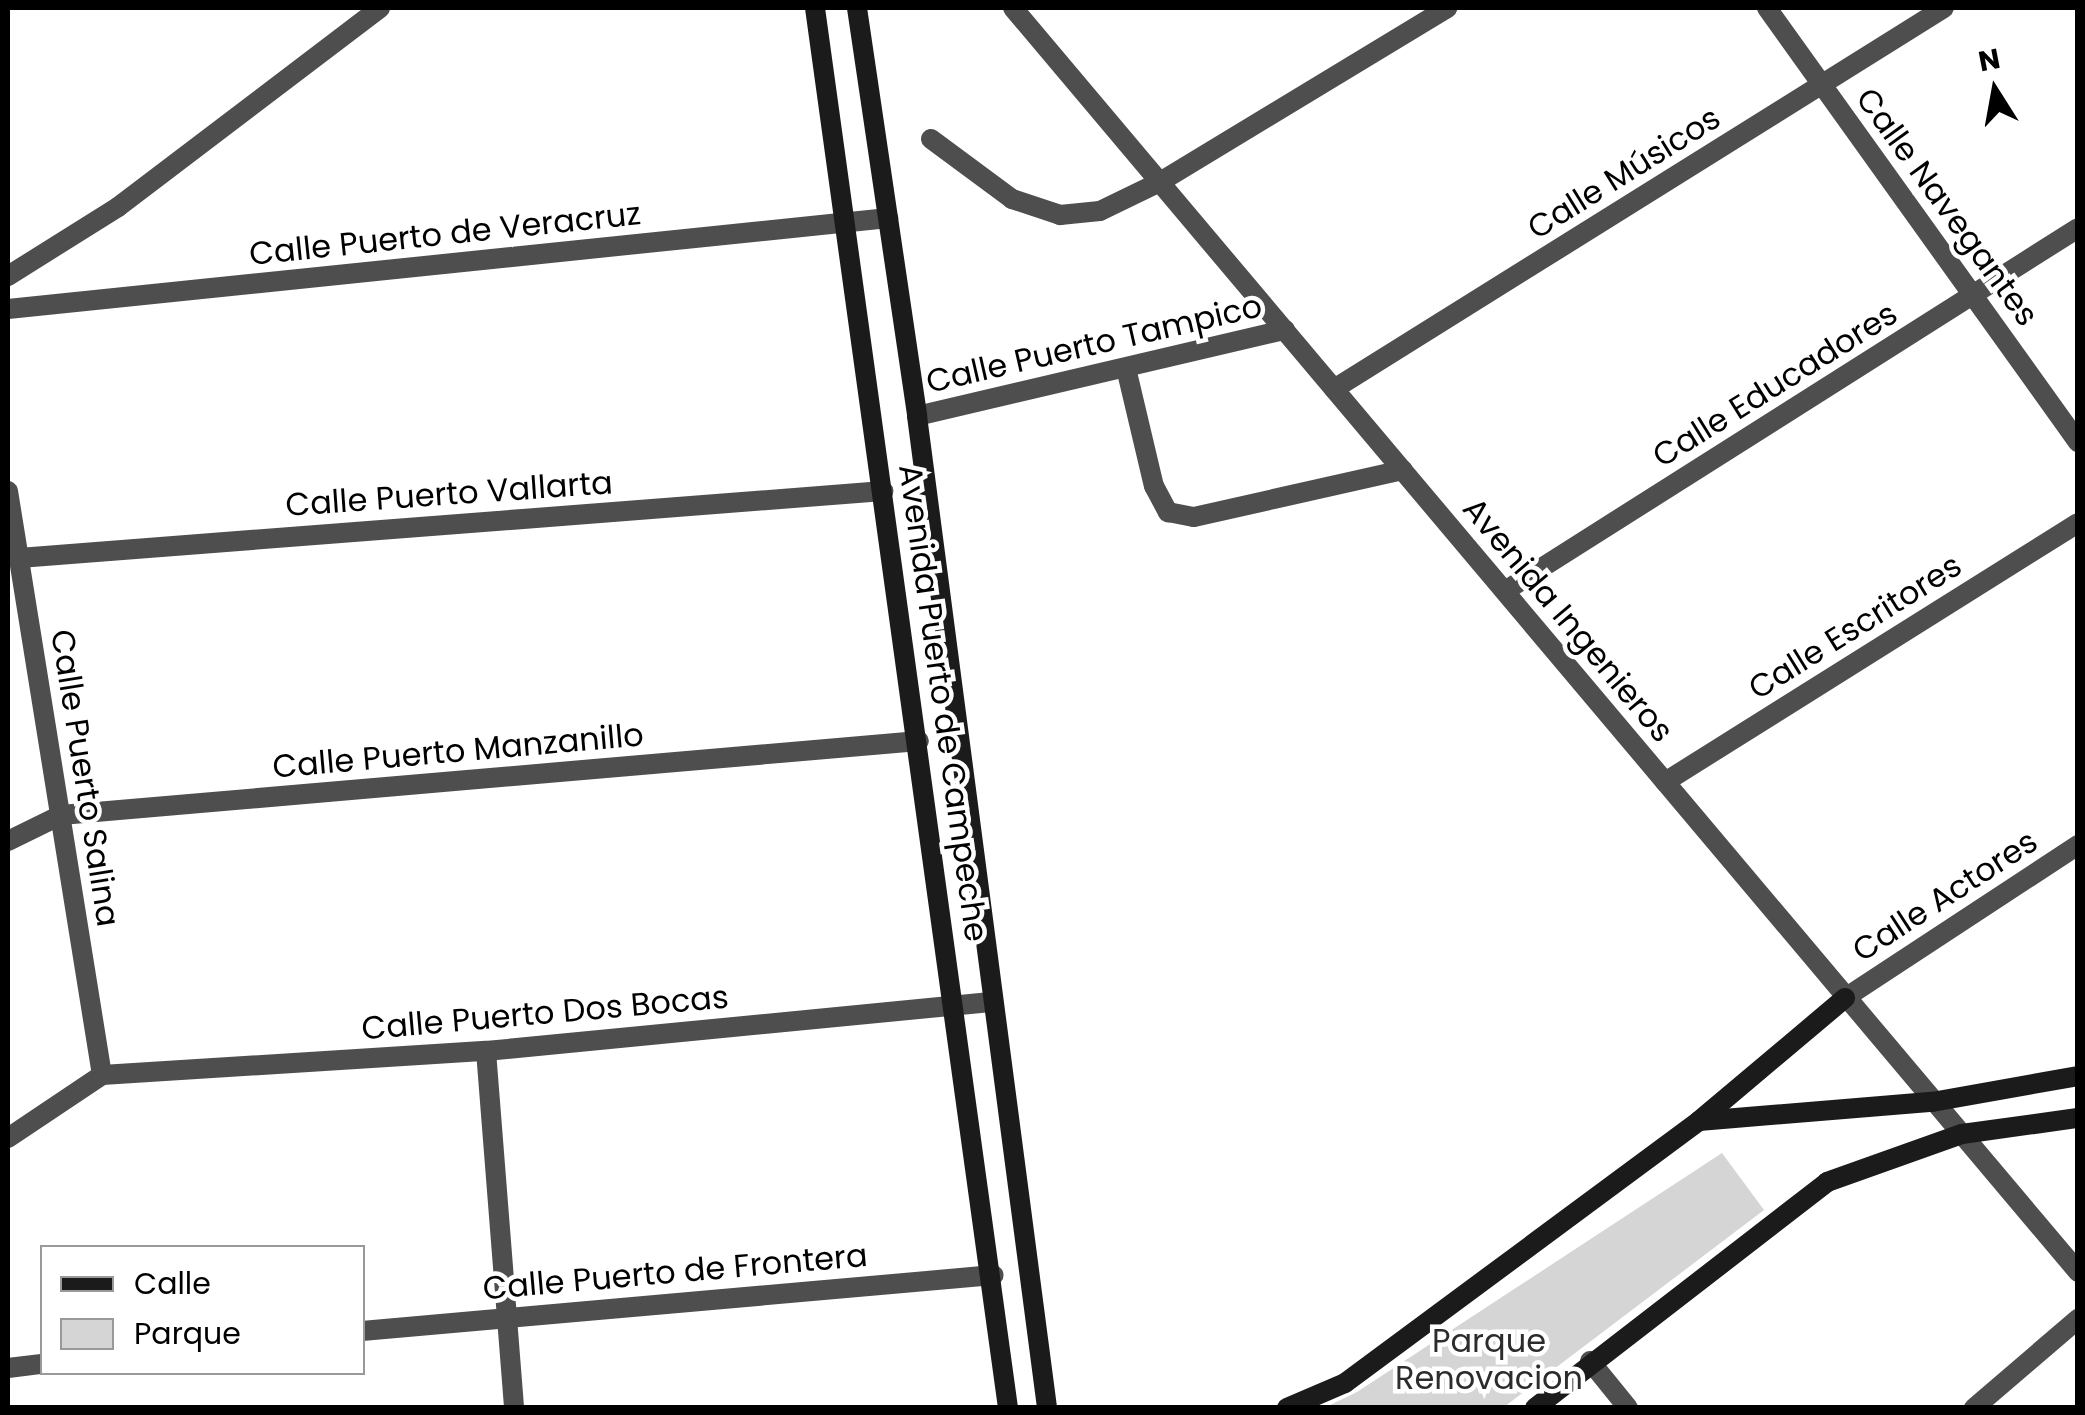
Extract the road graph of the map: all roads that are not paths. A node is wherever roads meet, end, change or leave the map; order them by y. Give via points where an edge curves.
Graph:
1 (380, 8) edge
2 (816, 8) edge
3 (858, 8) edge
4 (1013, 8) edge
5 (1447, 8) edge
6 (1767, 8) edge
7 (1944, 8) edge
8 (1822, 85) junction
9 (931, 139) dead end
10 (1160, 182) junction
11 (888, 218) junction
12 (846, 222) junction
13 (2078, 228) edge
14 (8, 276) edge
15 (1973, 295) junction
16 (8, 309) edge
17 (1285, 330) junction
18 (1126, 368) junction
19 (1334, 389) junction
20 (917, 416) junction
21 (2078, 442) edge
22 (1402, 470) junction
23 (883, 491) junction
24 (8, 493) edge
25 (2078, 523) edge
26 (19, 558) junction
27 (1505, 591) junction
28 (918, 741) junction
29 (1665, 782) junction
30 (61, 815) junction
31 (8, 840) edge
32 (2078, 845) edge
33 (1844, 998) junction
34 (991, 1002) junction
35 (956, 1008) junction
36 (486, 1051) junction
37 (102, 1075) junction
38 (2078, 1076) edge
39 (1932, 1102) junction
40 (2078, 1118) edge
41 (1699, 1121) junction
42 (1962, 1134) junction
43 (8, 1138) edge
44 (2078, 1272) edge
45 (994, 1275) junction
46 (507, 1316) junction
47 (2078, 1319) edge
48 (365, 1331) edge
49 (1590, 1361) junction
50 (40, 1364) edge
51 (8, 1368) edge
52 (514, 1408) edge
53 (1008, 1408) edge
54 (1047, 1408) edge
55 (1287, 1408) edge
56 (1535, 1408) edge
57 (1628, 1408) edge
58 (1974, 1408) edge

1 - 14 street via 118,208
2 - 12 main road, Avenida Puerto de Campeche
3 - 11 main road, Avenida Puerto de Campeche
4 - 10 street, Avenida Ingenieros
5 - 10 street
6 - 8 street, Calle Navegantes
7 - 8 street, Calle Músicos
8 - 15 street, Calle Navegantes
8 - 19 street, Calle Músicos
9 - 10 street via 1012,199 1060,215 1100,211
10 - 17 street, Avenida Ingenieros
11 - 12 street, Calle Puerto de Veracruz
11 - 20 main road, Avenida Puerto de Campeche
12 - 16 street, Calle Puerto de Veracruz
12 - 23 main road, Avenida Puerto de Campeche
13 - 15 street, Calle Educadores
15 - 21 street, Calle Navegantes
15 - 27 street, Calle Educadores
17 - 18 street, Calle Puerto Tampico
17 - 19 street, Avenida Ingenieros
18 - 20 street, Calle Puerto Tampico
18 - 22 street via 1154,486 1168,512 1194,516
19 - 22 street, Avenida Ingenieros
20 - 34 main road, Avenida Puerto de Campeche
22 - 27 street, Avenida Ingenieros
23 - 26 street, Calle Puerto Vallarta
23 - 28 main road, Avenida Puerto de Campeche
24 - 26 street, Calle Puerto Salina
25 - 29 street, Calle Escritores
26 - 30 street, Calle Puerto Salina
27 - 29 street, Avenida Ingenieros
28 - 30 street, Calle Puerto Manzanillo
28 - 35 main road, Avenida Puerto de Campeche
29 - 33 street, Avenida Ingenieros
30 - 31 street, Calle Puerto Manzanillo
30 - 37 street, Calle Puerto Salina
32 - 33 street, Calle Actores
33 - 39 street, Avenida Ingenieros
33 - 41 main road
34 - 35 street, Calle Puerto Dos Bocas
34 - 54 main road, Avenida Puerto de Campeche
35 - 36 street, Calle Puerto Dos Bocas
35 - 45 main road, Avenida Puerto de Campeche
36 - 37 street, Calle Puerto Dos Bocas
36 - 46 street
37 - 43 street
38 - 39 main road
39 - 41 main road
39 - 42 street, Avenida Ingenieros
40 - 42 main road
41 - 55 main road via 1345,1382
42 - 44 street, Avenida Ingenieros
42 - 49 main road via 1827,1182
45 - 46 street, Calle Puerto de Frontera
45 - 53 main road, Avenida Puerto de Campeche
46 - 48 street, Calle Puerto de Frontera
46 - 52 street
47 - 58 street
49 - 56 main road
49 - 57 street
50 - 51 street

